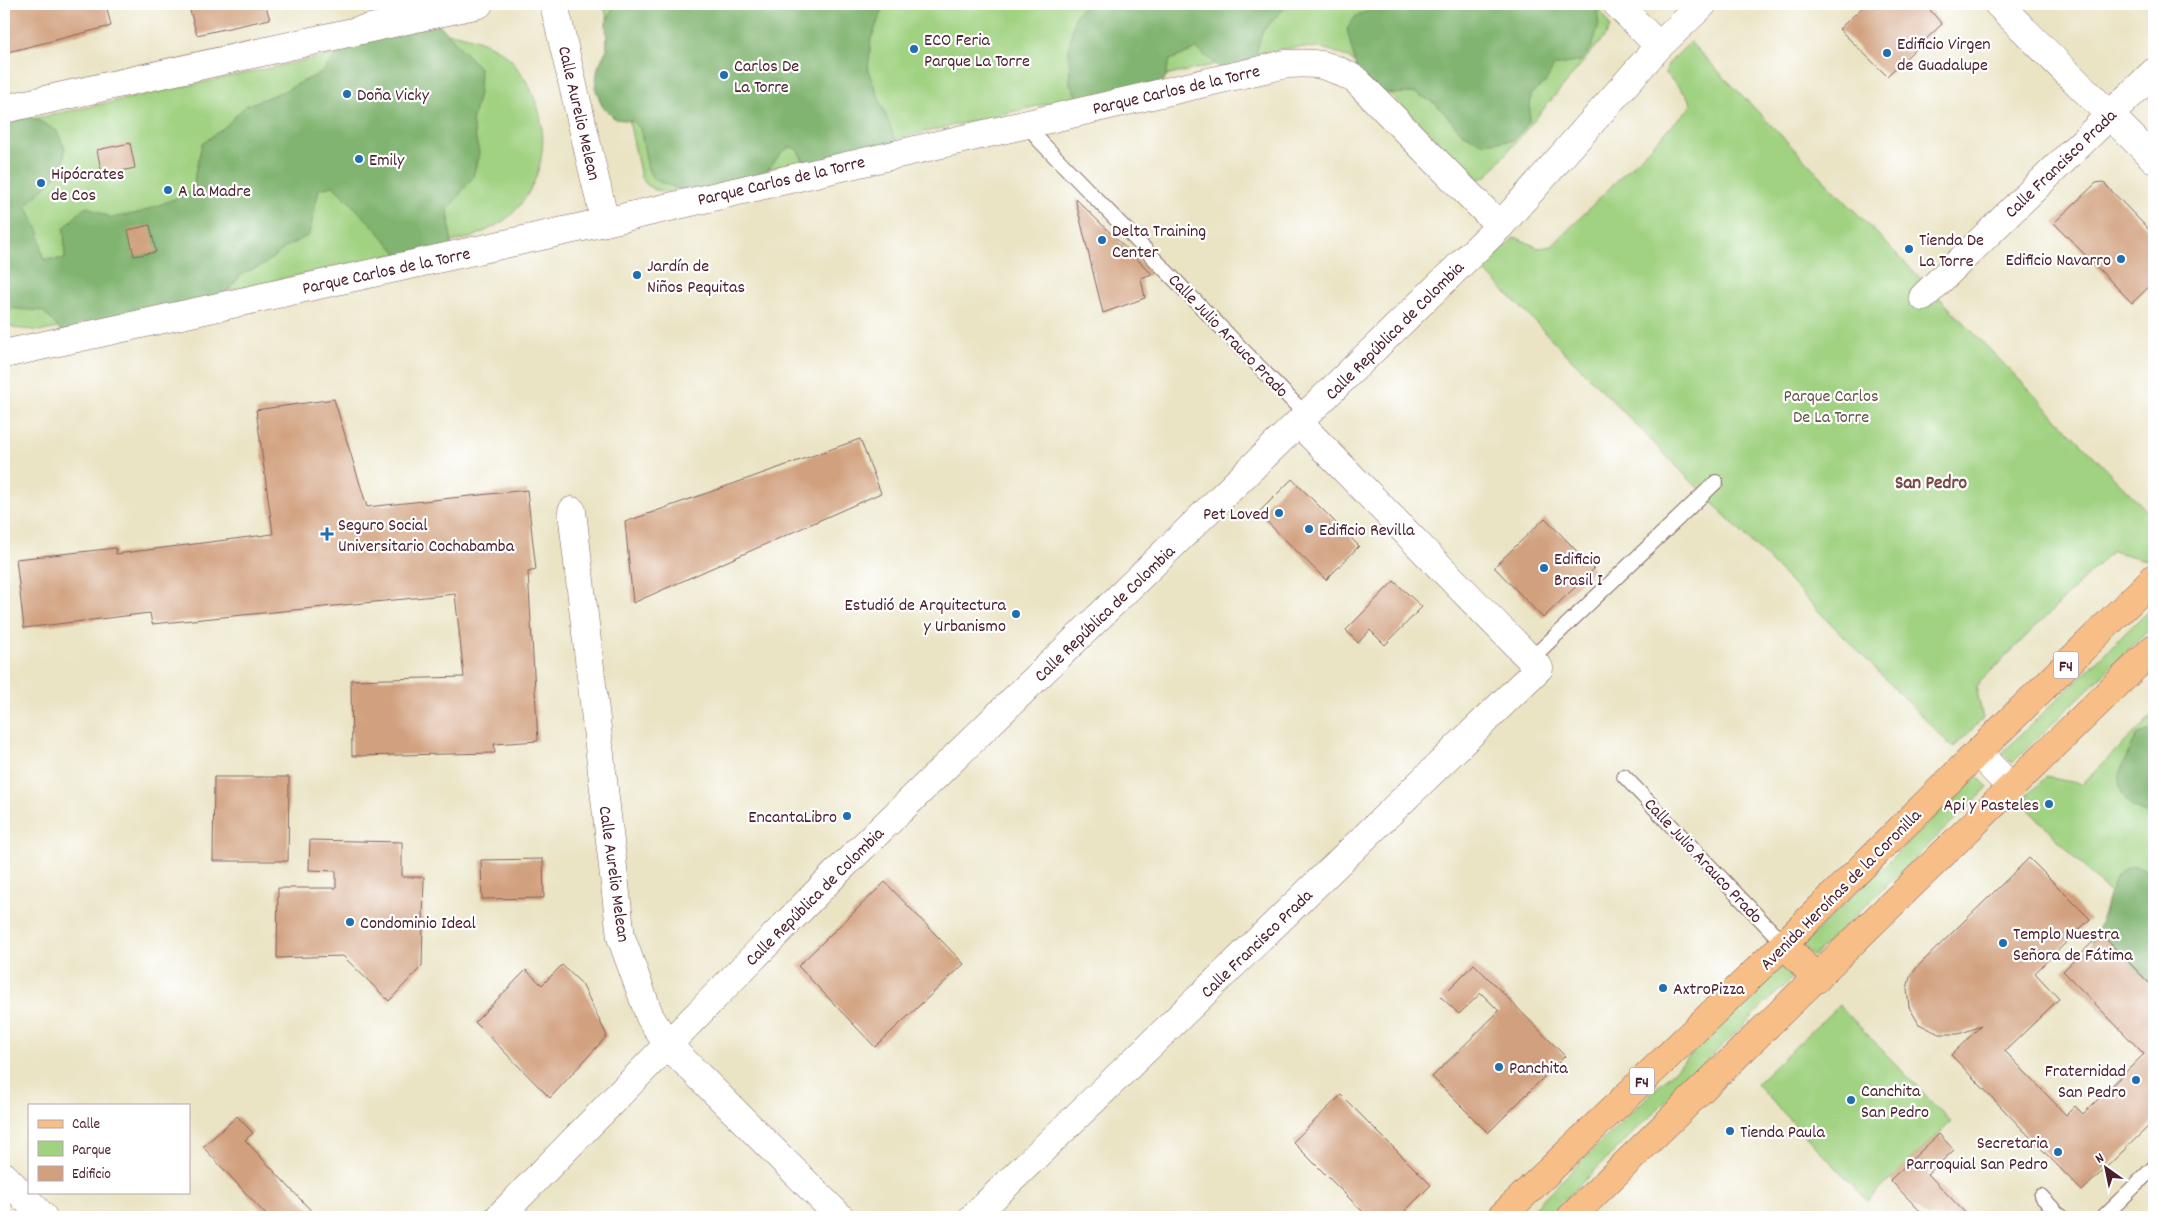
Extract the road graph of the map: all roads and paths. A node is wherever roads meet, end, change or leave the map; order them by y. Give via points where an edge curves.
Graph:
1 (479, 4) edge
2 (554, 4) edge
3 (1617, 4) edge
4 (1703, 4) edge
5 (1998, 4) edge
6 (1659, 46) junction
7 (2154, 72) edge
8 (4, 108) edge
9 (2110, 115) junction
10 (1028, 124) junction
11 (2154, 159) edge
12 (605, 222) junction
13 (1500, 226) junction
14 (1923, 297) dead end
15 (4, 354) edge
16 (1303, 419) junction
17 (1716, 482) dead end
18 (572, 512) dead end
19 (2154, 578) edge
20 (2154, 648) edge
21 (1535, 664) junction
22 (1978, 753) junction
23 (1624, 776) dead end
24 (2012, 788) junction
25 (1784, 944) junction
26 (1816, 979) junction
27 (667, 1044) junction
28 (2154, 1167) edge
29 (4, 1176) edge
30 (2041, 1196) dead end
31 (43, 1217) edge
32 (499, 1217) edge
33 (840, 1217) edge
34 (973, 1217) edge
35 (1501, 1217) edge
36 (1571, 1217) edge
37 (2061, 1217) edge
38 (2104, 1217) edge

1 - 8 street
2 - 12 street, Calle Aurelio Melean
3 - 6 street
4 - 6 street, Calle República de Colombia
5 - 9 street
6 - 13 street, Calle República de Colombia
7 - 9 street, Calle Francisco Prada
9 - 11 street
9 - 14 street, Calle Francisco Prada
10 - 12 street, Parque Carlos de la Torre
10 - 13 street, Parque Carlos de la Torre via 1286,64 1313,62 1335,68 1356,80
10 - 16 lane, Calle Julio Arauco Prado via 1039,140
12 - 15 street, Parque Carlos de la Torre
13 - 16 street, Calle República de Colombia
16 - 21 street, Calle Julio Arauco Prado
16 - 27 street, Calle República de Colombia via 836,873
17 - 21 lane, Calle Francisco Prada
18 - 27 street, Calle Aurelio Melean via 621,937 650,1017
19 - 22 main road, Avenida Heroínas de la Coronilla / F4
20 - 24 main road
21 - 34 street, Calle Francisco Prada
22 - 24 street
22 - 25 main road, Avenida Heroínas de la Coronilla / F4
23 - 25 lane, Calle Julio Arauco Prado
24 - 26 main road
25 - 26 main road
25 - 35 main road, Avenida Heroínas de la Coronilla / F4
26 - 36 main road
27 - 32 street, Calle República de Colombia
27 - 33 street, Calle Aurelio Melean
28 - 38 lane
29 - 31 street
30 - 37 lane

